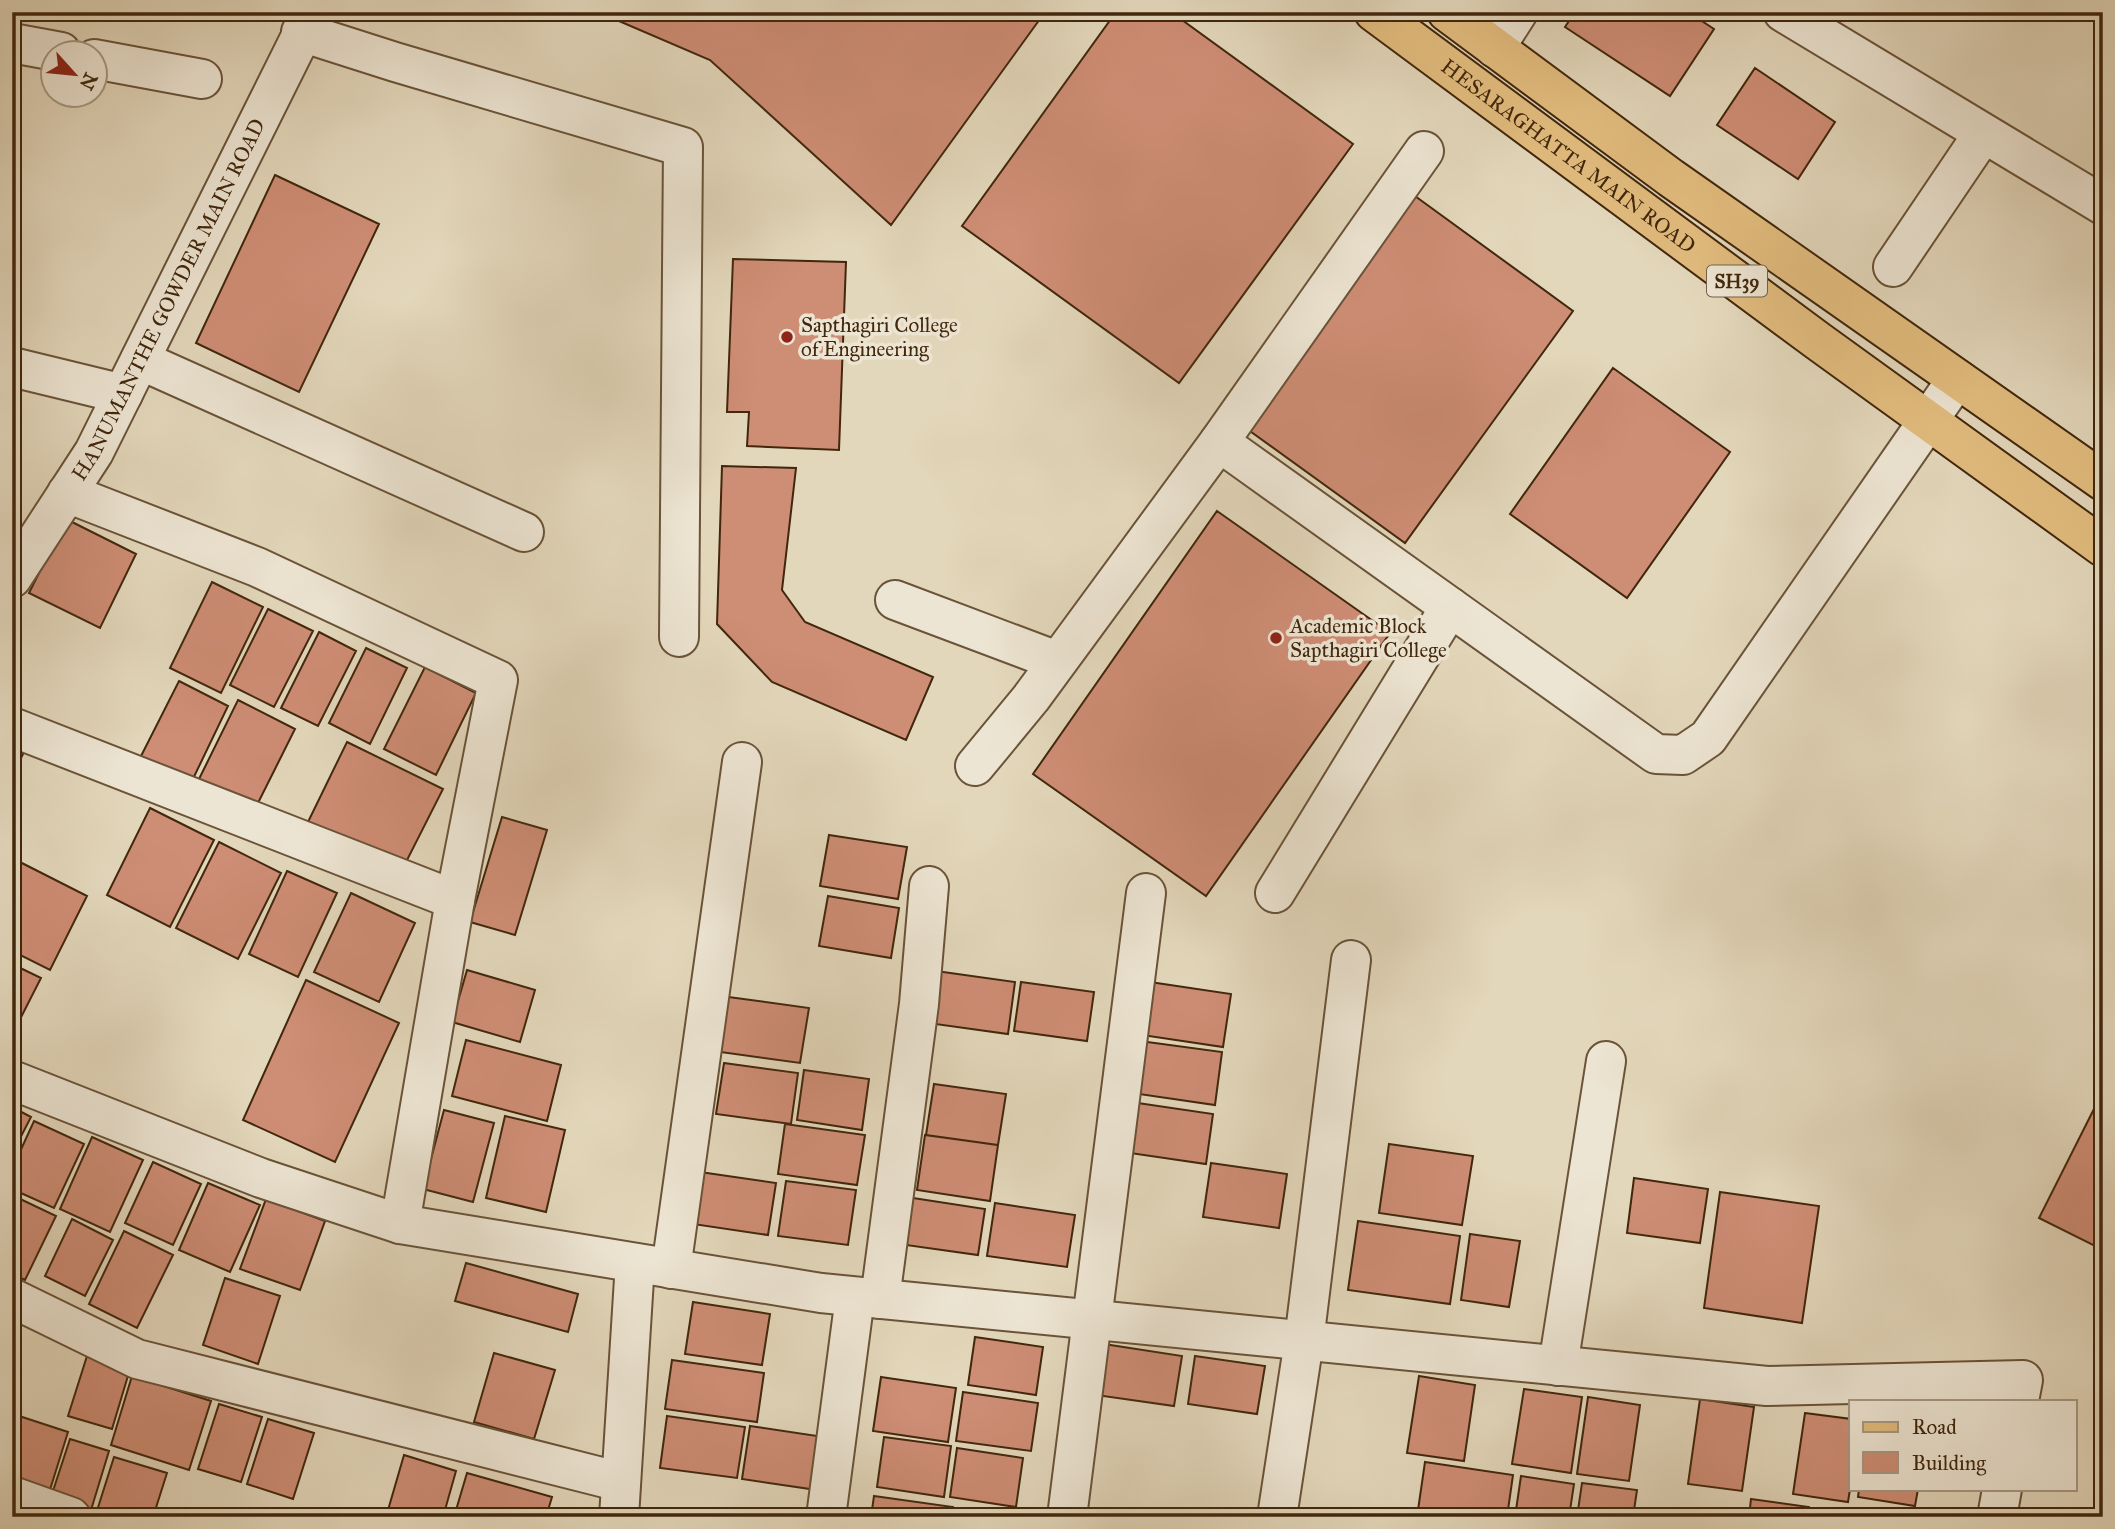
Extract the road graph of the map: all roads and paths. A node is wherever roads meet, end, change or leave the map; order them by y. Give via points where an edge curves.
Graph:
1 (1374, 12) edge
2 (1447, 12) edge
3 (1518, 12) edge
4 (1783, 12) edge
5 (307, 22) edge
6 (12, 43) edge
7 (38, 48) edge
8 (1495, 48) junction
9 (108, 62) edge
10 (202, 79) dead end
11 (1983, 134) junction
12 (1424, 151) dead end
13 (2103, 205) edge
14 (1893, 267) dead end
15 (140, 360) junction
16 (12, 367) edge
17 (1957, 379) junction
18 (123, 394) junction
19 (1928, 421) junction
20 (1220, 442) junction
21 (2103, 481) edge
22 (67, 494) junction
23 (524, 532) dead end
24 (2103, 547) edge
25 (12, 578) edge
26 (895, 600) dead end
27 (1450, 607) junction
28 (679, 637) dead end
29 (1057, 662) junction
30 (12, 727) edge
31 (742, 762) dead end
32 (975, 766) dead end
33 (929, 886) dead end
34 (1146, 893) dead end
35 (1275, 893) dead end
36 (455, 900) junction
37 (1351, 960) dead end
38 (1606, 1061) dead end
39 (12, 1080) edge
40 (400, 1224) junction
41 (653, 1266) junction
42 (12, 1298) edge
43 (867, 1298) junction
44 (1092, 1320) junction
45 (1304, 1341) junction
46 (1558, 1366) junction
47 (2019, 1400) edge
48 (2002, 1490) edge
49 (12, 1496) edge
50 (620, 1499) edge
51 (71, 1517) edge
52 (826, 1517) edge
53 (1067, 1517) edge
54 (1277, 1517) edge
55 (1997, 1517) edge

1 - 19 main road, HESARAGHATTA MAIN ROAD / SH39
2 - 8 main road, HESARAGHATTA MAIN ROAD
3 - 8 street
4 - 11 street
5 - 15 street, HANUMANTHE GOWDER MAIN ROAD
5 - 28 street via 395,62 683,147
6 - 7 street
8 - 17 main road, HESARAGHATTA MAIN ROAD
9 - 10 street
11 - 13 street
11 - 14 street
12 - 20 street
15 - 18 street, HANUMANTHE GOWDER MAIN ROAD
15 - 23 street
16 - 18 street
17 - 19 street
17 - 21 main road, HESARAGHATTA MAIN ROAD
18 - 22 street, HANUMANTHE GOWDER MAIN ROAD via 94,453
19 - 24 main road, HESARAGHATTA MAIN ROAD / SH39
19 - 27 street via 1708,738 1684,755 1656,754
20 - 27 street
20 - 29 street
22 - 25 street, HANUMANTHE GOWDER MAIN ROAD
22 - 36 street via 257,567 498,681
26 - 29 street
27 - 35 street
29 - 32 street
30 - 36 street
31 - 41 street
33 - 43 street via 919,1004
34 - 44 street
36 - 40 street
37 - 45 street
38 - 46 street
39 - 40 street via 261,1178
40 - 41 street
41 - 43 street
41 - 50 street
42 - 50 street via 136,1359
43 - 44 street
43 - 52 street
44 - 45 street
44 - 53 street
45 - 46 street
45 - 54 street
46 - 47 street via 1767,1386 2023,1380
48 - 55 street
49 - 51 street

